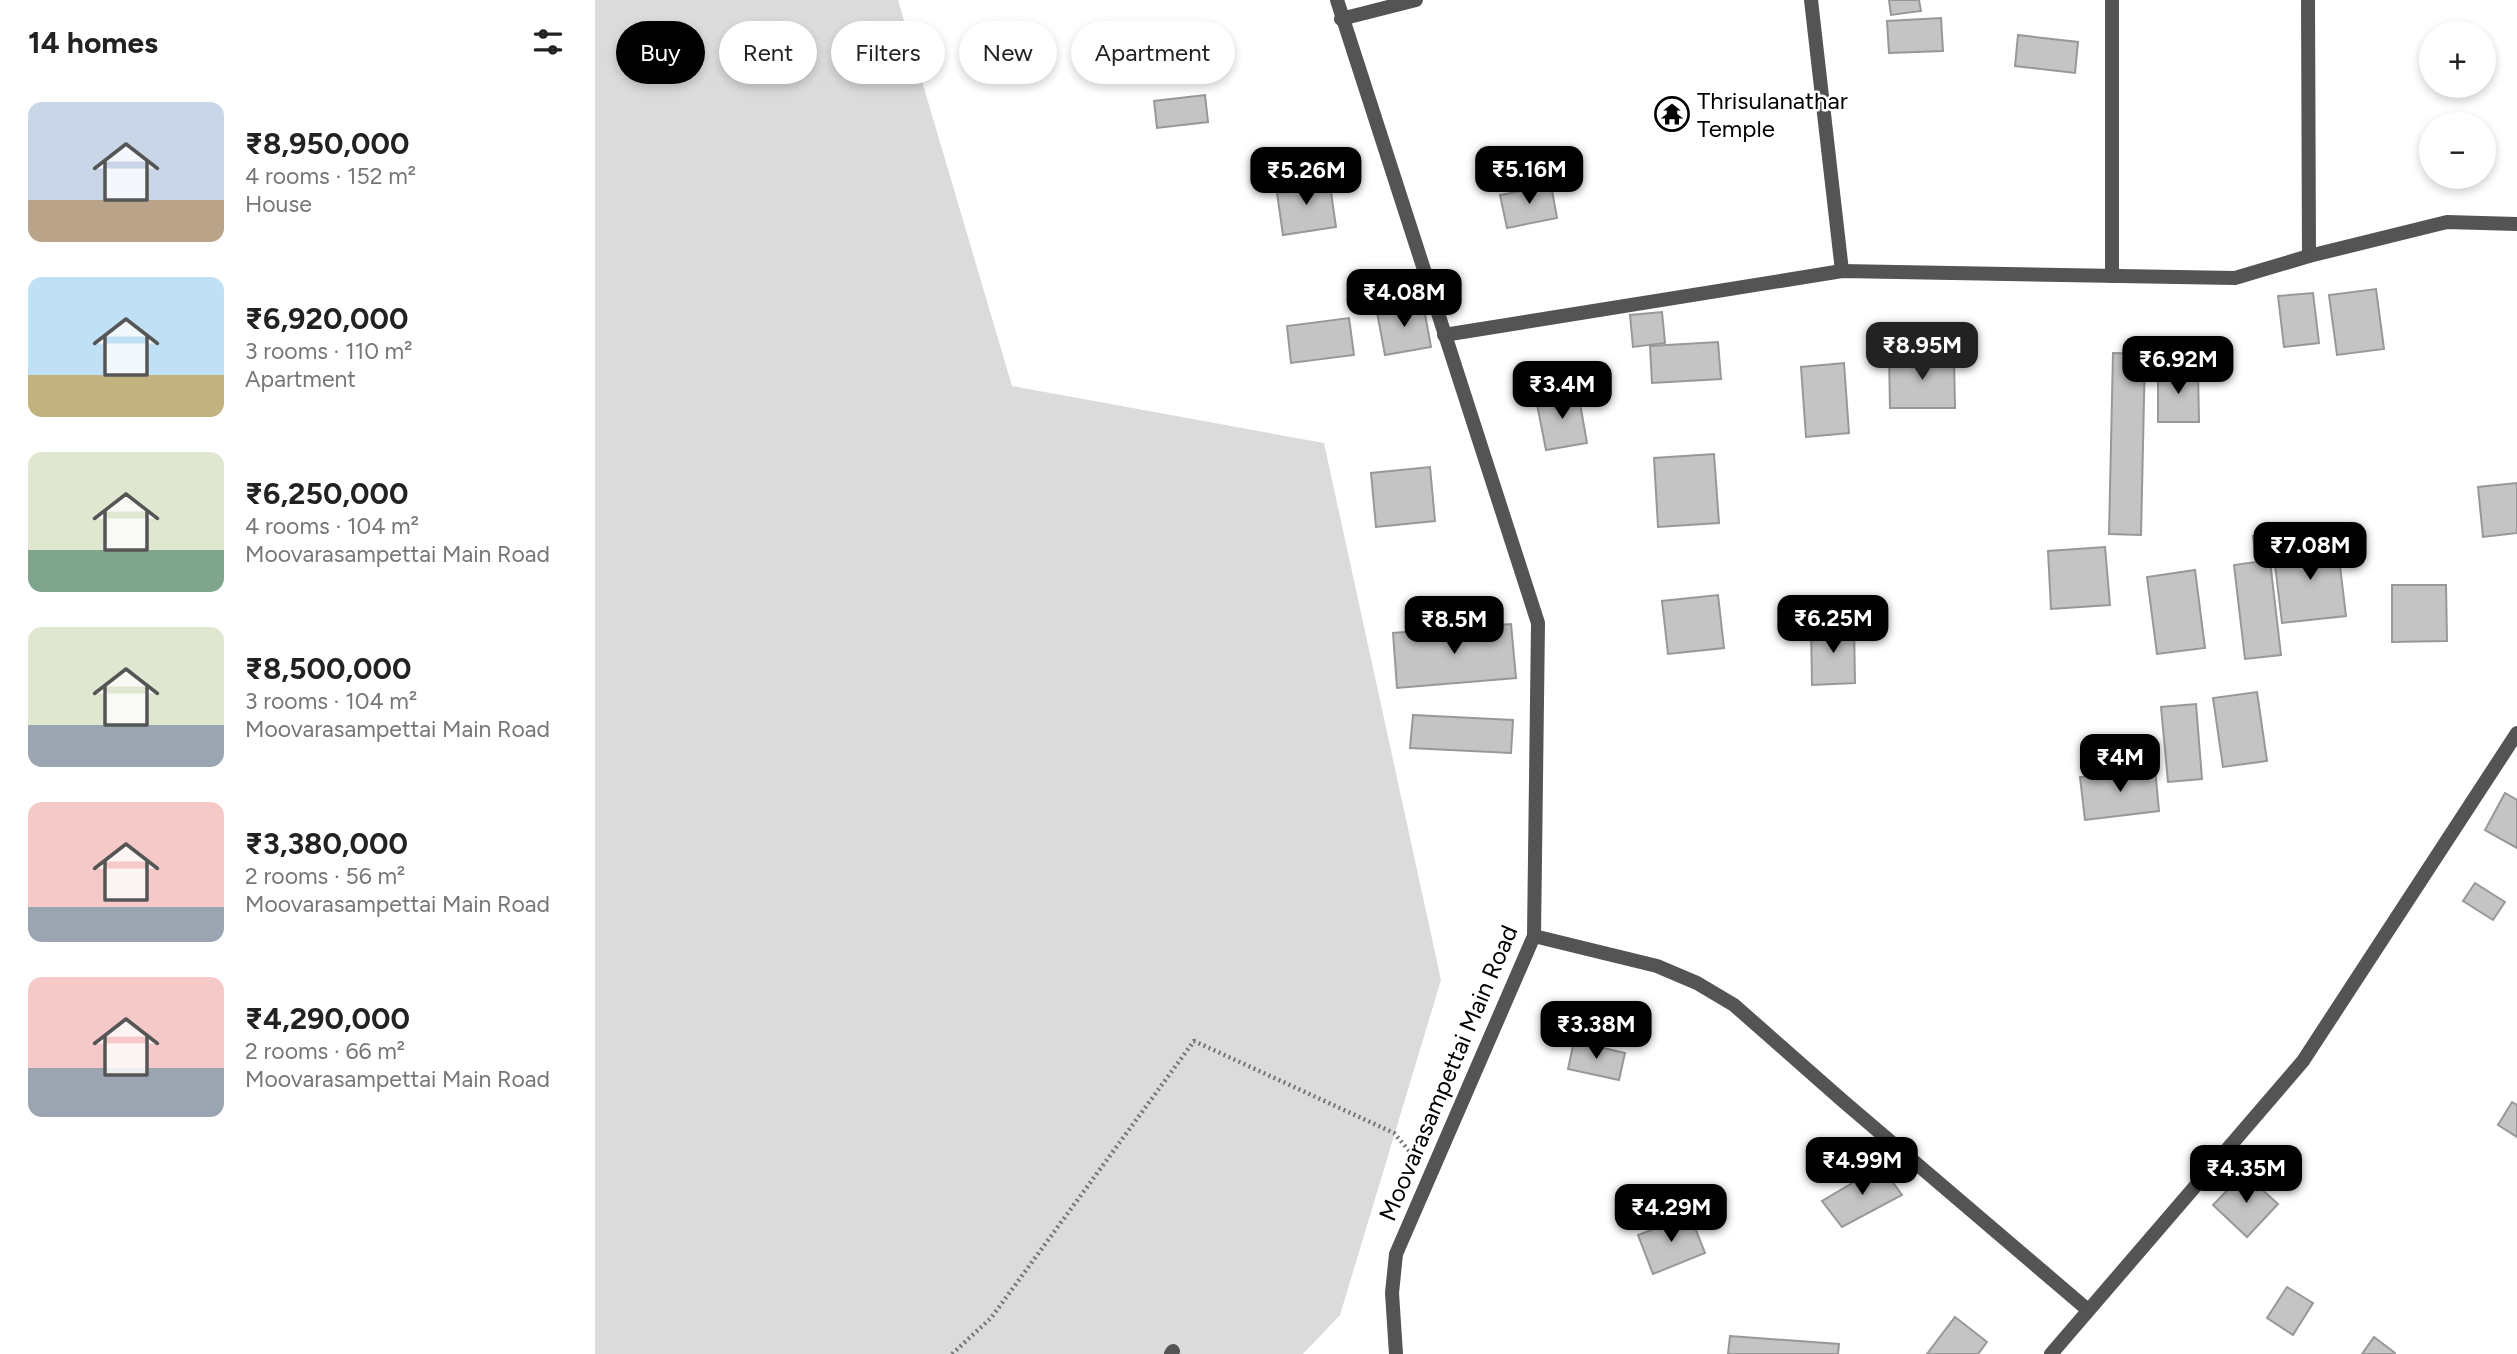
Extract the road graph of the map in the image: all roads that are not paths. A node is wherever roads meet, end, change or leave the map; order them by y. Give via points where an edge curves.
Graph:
1 (1337, 0) edge
2 (1416, 0) edge
3 (1811, 0) edge
4 (2112, 0) edge
5 (2308, 0) edge
6 (1341, 19) junction
7 (2517, 224) edge
8 (2309, 256) junction
9 (1842, 271) junction
10 (2112, 276) junction
11 (1444, 335) junction
12 (2517, 733) edge
13 (1534, 936) junction
14 (2088, 1310) junction
15 (1397, 1354) edge
16 (2051, 1354) edge

1 - 6 street, Moovarasampettai Main Road
2 - 6 street
3 - 9 street
4 - 10 street
5 - 8 street
6 - 11 street, Moovarasampettai Main Road
7 - 8 street via 2447,222
8 - 10 street via 2235,278
9 - 10 street
9 - 11 street
11 - 13 street, Moovarasampettai Main Road via 1538,623
12 - 14 street via 2303,1060
13 - 14 street via 1657,966 1734,1005
13 - 15 street, Moovarasampettai Main Road via 1396,1254 1392,1293
14 - 16 street

